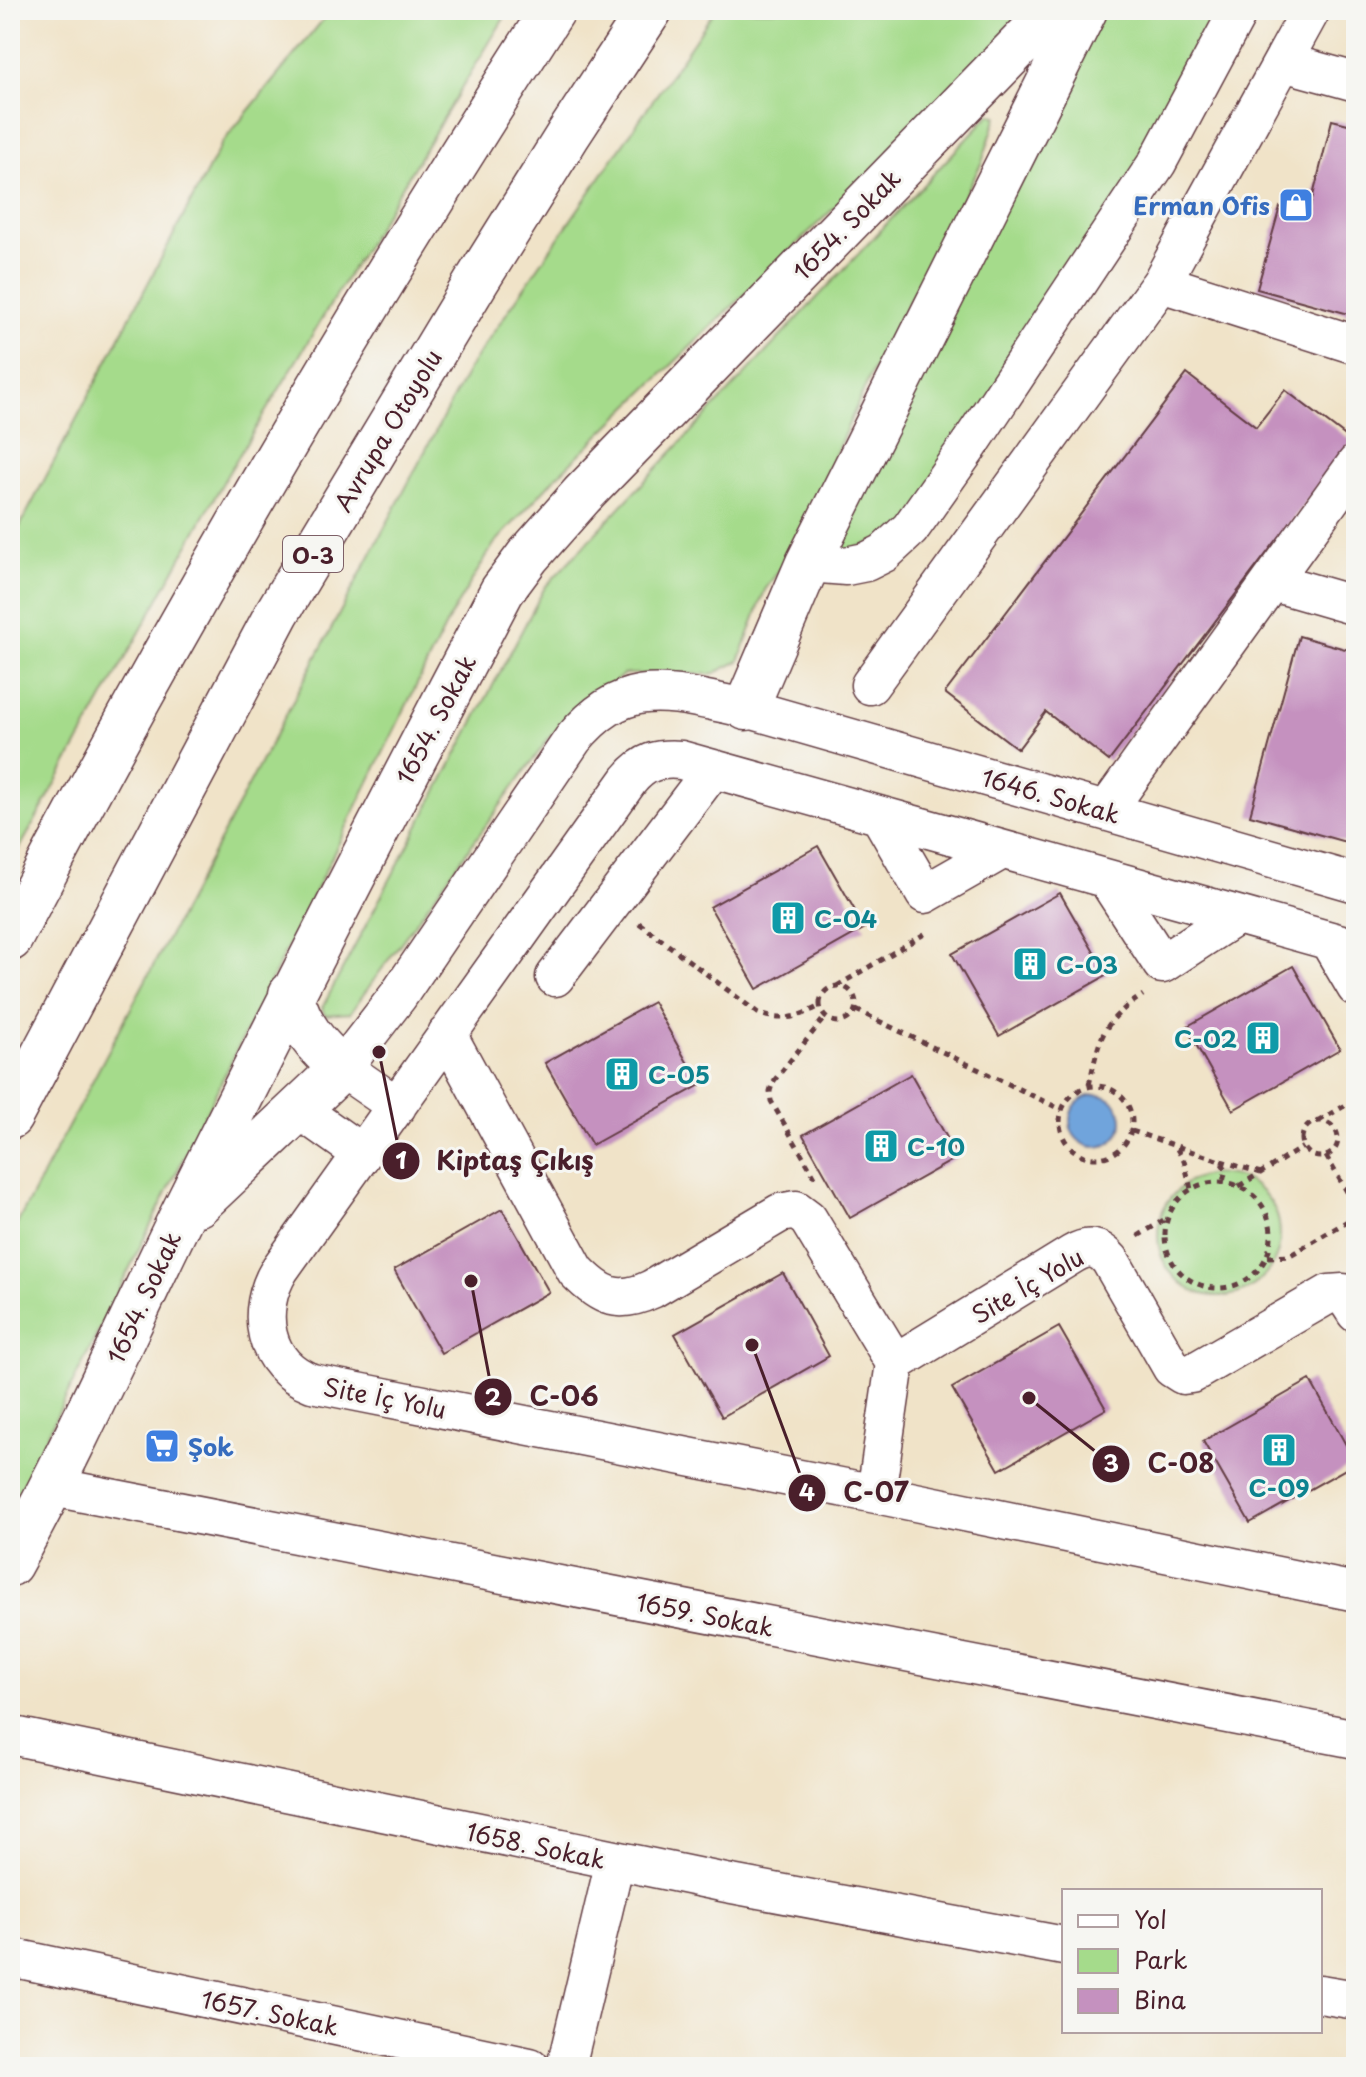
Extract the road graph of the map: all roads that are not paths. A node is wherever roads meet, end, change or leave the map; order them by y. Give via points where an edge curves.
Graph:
1 (553, 10) edge
2 (650, 10) edge
3 (1054, 10) edge
4 (1085, 10) edge
5 (1239, 10) edge
6 (1311, 10) edge
7 (1283, 62) junction
8 (1356, 82) edge
9 (1161, 283) junction
10 (1356, 345) edge
11 (1356, 464) edge
12 (808, 563) junction
13 (1273, 582) junction
14 (1356, 606) edge
15 (870, 685) dead end
16 (746, 708) junction
17 (713, 769) junction
18 (1106, 811) junction
19 (880, 816) junction
20 (1002, 850) junction
21 (1107, 879) junction
22 (1356, 883) edge
23 (1237, 915) junction
24 (10, 939) edge
25 (1342, 945) edge
26 (555, 977) dead end
27 (1356, 987) edge
28 (291, 994) junction
29 (447, 1034) junction
30 (342, 1068) junction
31 (397, 1106) junction
32 (300, 1110) junction
33 (10, 1117) edge
34 (362, 1154) junction
35 (178, 1222) junction
36 (1356, 1313) edge
37 (895, 1363) junction
38 (53, 1487) junction
39 (876, 1494) junction
40 (10, 1564) edge
41 (1356, 1592) edge
42 (10, 1735) edge
43 (1356, 1739) edge
44 (615, 1861) junction
45 (1062, 1946) edge
46 (10, 1957) edge
47 (1322, 1994) edge
48 (1356, 2000) edge
49 (530, 2067) edge
50 (566, 2067) edge

1 - 24 main road via 350,334 91,785
2 - 33 main road, Avrupa Otoyolu / O-3 via 494,253 277,613
3 - 28 main road, 1654. Sokak via 528,556 502,591
4 - 12 main road
5 - 12 street via 1157,163 910,529 866,562
6 - 7 street
7 - 8 street
7 - 9 street
9 - 10 street
9 - 15 street
11 - 13 street
12 - 16 main road
13 - 14 street
13 - 18 street
16 - 18 street, 1646. Sokak
16 - 30 street, 1646. Sokak via 658,694 627,697 598,712 573,739 398,996
17 - 19 street, Site İç Yolu
17 - 26 street
17 - 29 street, Site İç Yolu via 667,759 638,768
18 - 22 street, 1646. Sokak
19 - 20 street, Site İç Yolu
19 - 20 street via 925,894
20 - 21 street, Site İç Yolu
21 - 23 street, Site İç Yolu
21 - 23 street via 1162,964
23 - 25 street, Site İç Yolu
25 - 27 street, Site İç Yolu
28 - 30 main road via 302,1026
28 - 35 main road, 1654. Sokak
29 - 31 street, Site İç Yolu
29 - 37 street via 576,1271 597,1290 619,1299 642,1294 780,1213 796,1210 808,1219
30 - 31 street
30 - 32 main road
31 - 34 street, Site İç Yolu
32 - 34 street
32 - 35 main road
34 - 39 street, Site İç Yolu via 280,1269 269,1293 265,1327 270,1347 300,1379
35 - 38 main road, 1654. Sokak
36 - 37 street, Site İç Yolu via 1343,1293 1329,1294 1183,1375 1172,1368 1110,1260 1088,1247
37 - 39 street
38 - 40 main road, 1654. Sokak
38 - 43 street, 1659. Sokak
39 - 41 street, Site İç Yolu
42 - 44 street, 1658. Sokak
44 - 45 street, 1658. Sokak
44 - 50 street
46 - 49 street, 1657. Sokak
47 - 48 street

